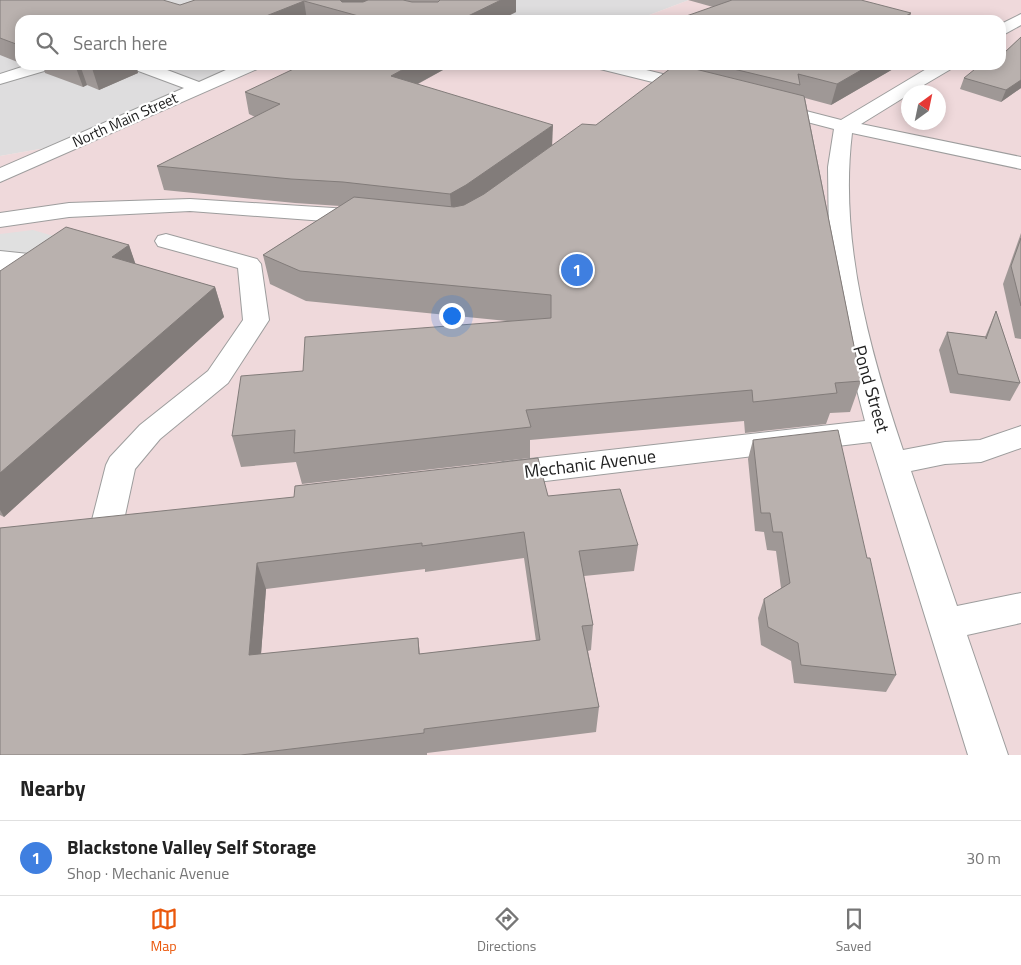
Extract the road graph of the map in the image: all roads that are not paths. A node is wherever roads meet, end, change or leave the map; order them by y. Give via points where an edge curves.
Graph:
1 (1021, 19) edge
2 (1006, 28) edge
3 (30, 70) edge
4 (152, 70) edge
5 (240, 70) edge
6 (626, 70) edge
7 (937, 70) edge
8 (661, 79) junction
9 (0, 80) edge
10 (199, 88) junction
11 (709, 92) edge
12 (641, 93) edge
13 (757, 104) edge
14 (844, 126) junction
15 (65, 146) junction
16 (0, 158) edge
17 (1021, 163) edge
18 (0, 176) edge
19 (0, 220) edge
20 (386, 220) edge
21 (166, 241) dead end
22 (0, 258) edge
23 (0, 274) edge
24 (882, 430) junction
25 (1021, 437) edge
26 (893, 463) junction
27 (479, 477) edge
28 (107, 520) edge
29 (1021, 608) edge
30 (945, 624) junction
31 (988, 755) edge

1 - 2 street
3 - 9 street
4 - 10 street
5 - 10 street, North Main Street
6 - 8 street
7 - 14 street
8 - 11 street
8 - 12 street
10 - 15 street, North Main Street
13 - 14 street
14 - 17 street
14 - 24 street, Pond Street via 838,167 840,245 855,332
15 - 16 street
15 - 18 street, North Main Street
19 - 20 street via 69,210 190,204
21 - 28 street via 249,264 256,320 218,377 150,432 121,465
22 - 23 street via 21,259
24 - 26 street, Pond Street
24 - 27 street, Mechanic Avenue
25 - 26 street via 981,450
26 - 30 street, Pond Street
29 - 30 street
30 - 31 street, Pond Street

